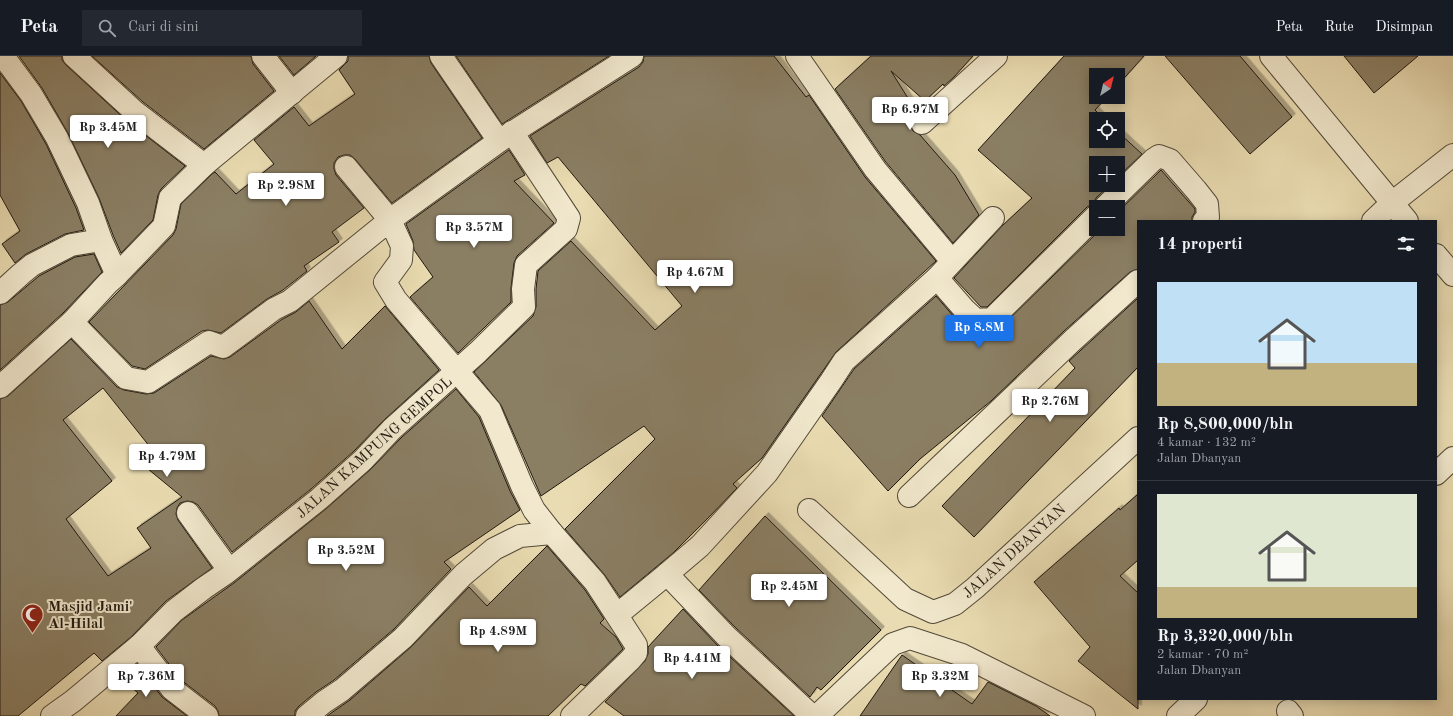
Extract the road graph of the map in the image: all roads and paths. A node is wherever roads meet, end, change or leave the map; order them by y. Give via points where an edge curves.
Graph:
1 (3, 56) edge
2 (74, 56) edge
3 (263, 56) edge
4 (336, 56) edge
5 (441, 56) edge
6 (632, 56) edge
7 (797, 56) edge
8 (996, 56) edge
9 (1271, 56) edge
10 (292, 93) junction
11 (922, 123) dead end
12 (506, 136) junction
13 (1453, 155) edge
14 (204, 165) junction
15 (346, 167) dead end
16 (1112, 200) edge
17 (1392, 204) junction
18 (993, 218) dead end
19 (390, 220) junction
20 (1205, 220) edge
21 (1374, 220) edge
22 (1406, 220) edge
23 (1089, 223) edge
24 (101, 240) junction
25 (1437, 256) edge
26 (952, 261) junction
27 (117, 275) junction
28 (1453, 275) edge
29 (937, 278) junction
30 (1137, 282) edge
31 (0, 293) edge
32 (72, 322) junction
33 (457, 371) junction
34 (0, 387) edge
35 (1137, 439) edge
36 (1453, 458) edge
37 (1437, 473) edge
38 (909, 496) dead end
39 (809, 510) dead end
40 (188, 513) dead end
41 (552, 533) junction
42 (230, 570) junction
43 (667, 574) junction
44 (617, 615) junction
45 (139, 646) junction
46 (1195, 700) edge
47 (52, 716) edge
48 (207, 716) edge
49 (307, 716) edge
50 (572, 716) edge
51 (812, 716) edge
52 (817, 716) edge
53 (1084, 716) edge
54 (1178, 716) edge

1 - 24 street via 31,94 57,138 88,204
2 - 14 street via 135,112
3 - 10 street
4 - 10 street
5 - 12 street
6 - 12 street
7 - 26 street via 875,168
8 - 11 street
9 - 17 street
10 - 14 street
12 - 19 street
12 - 33 street via 569,218 568,224 566,229 526,265 524,307
13 - 17 street
14 - 27 street via 170,198 164,226
15 - 19 street
16 - 20 street via 1159,156 1170,160 1207,204 1208,217
17 - 21 street
17 - 22 street
18 - 26 street
19 - 32 street via 290,301 274,309 223,347 209,342 148,382 126,378
19 - 33 street via 402,246 402,260 385,282 396,300
23 - 29 street via 992,320 976,320
24 - 27 street
24 - 31 street via 71,245 32,265
25 - 28 street
26 - 29 street
27 - 32 street
29 - 43 street via 844,361 767,473 700,546
30 - 38 street
32 - 34 street
33 - 41 street, JALAN KAMPUNG GEMPOL via 490,410 534,510
33 - 42 street, JALAN KAMPUNG GEMPOL via 319,499
35 - 39 street, JALAN DBANYAN via 976,588 955,604 933,612 905,599
36 - 37 street
40 - 42 street
41 - 44 street, JALAN KAMPUNG GEMPOL via 595,582
41 - 49 street via 520,536 494,548 403,638
42 - 45 street, JALAN KAMPUNG GEMPOL via 174,611
43 - 44 street
43 - 51 street via 726,636
44 - 50 street, JALAN KAMPUNG GEMPOL via 636,645 636,652
45 - 47 street, JALAN KAMPUNG GEMPOL
45 - 48 street via 172,689
46 - 54 street
52 - 53 street via 893,644 910,638 962,655

